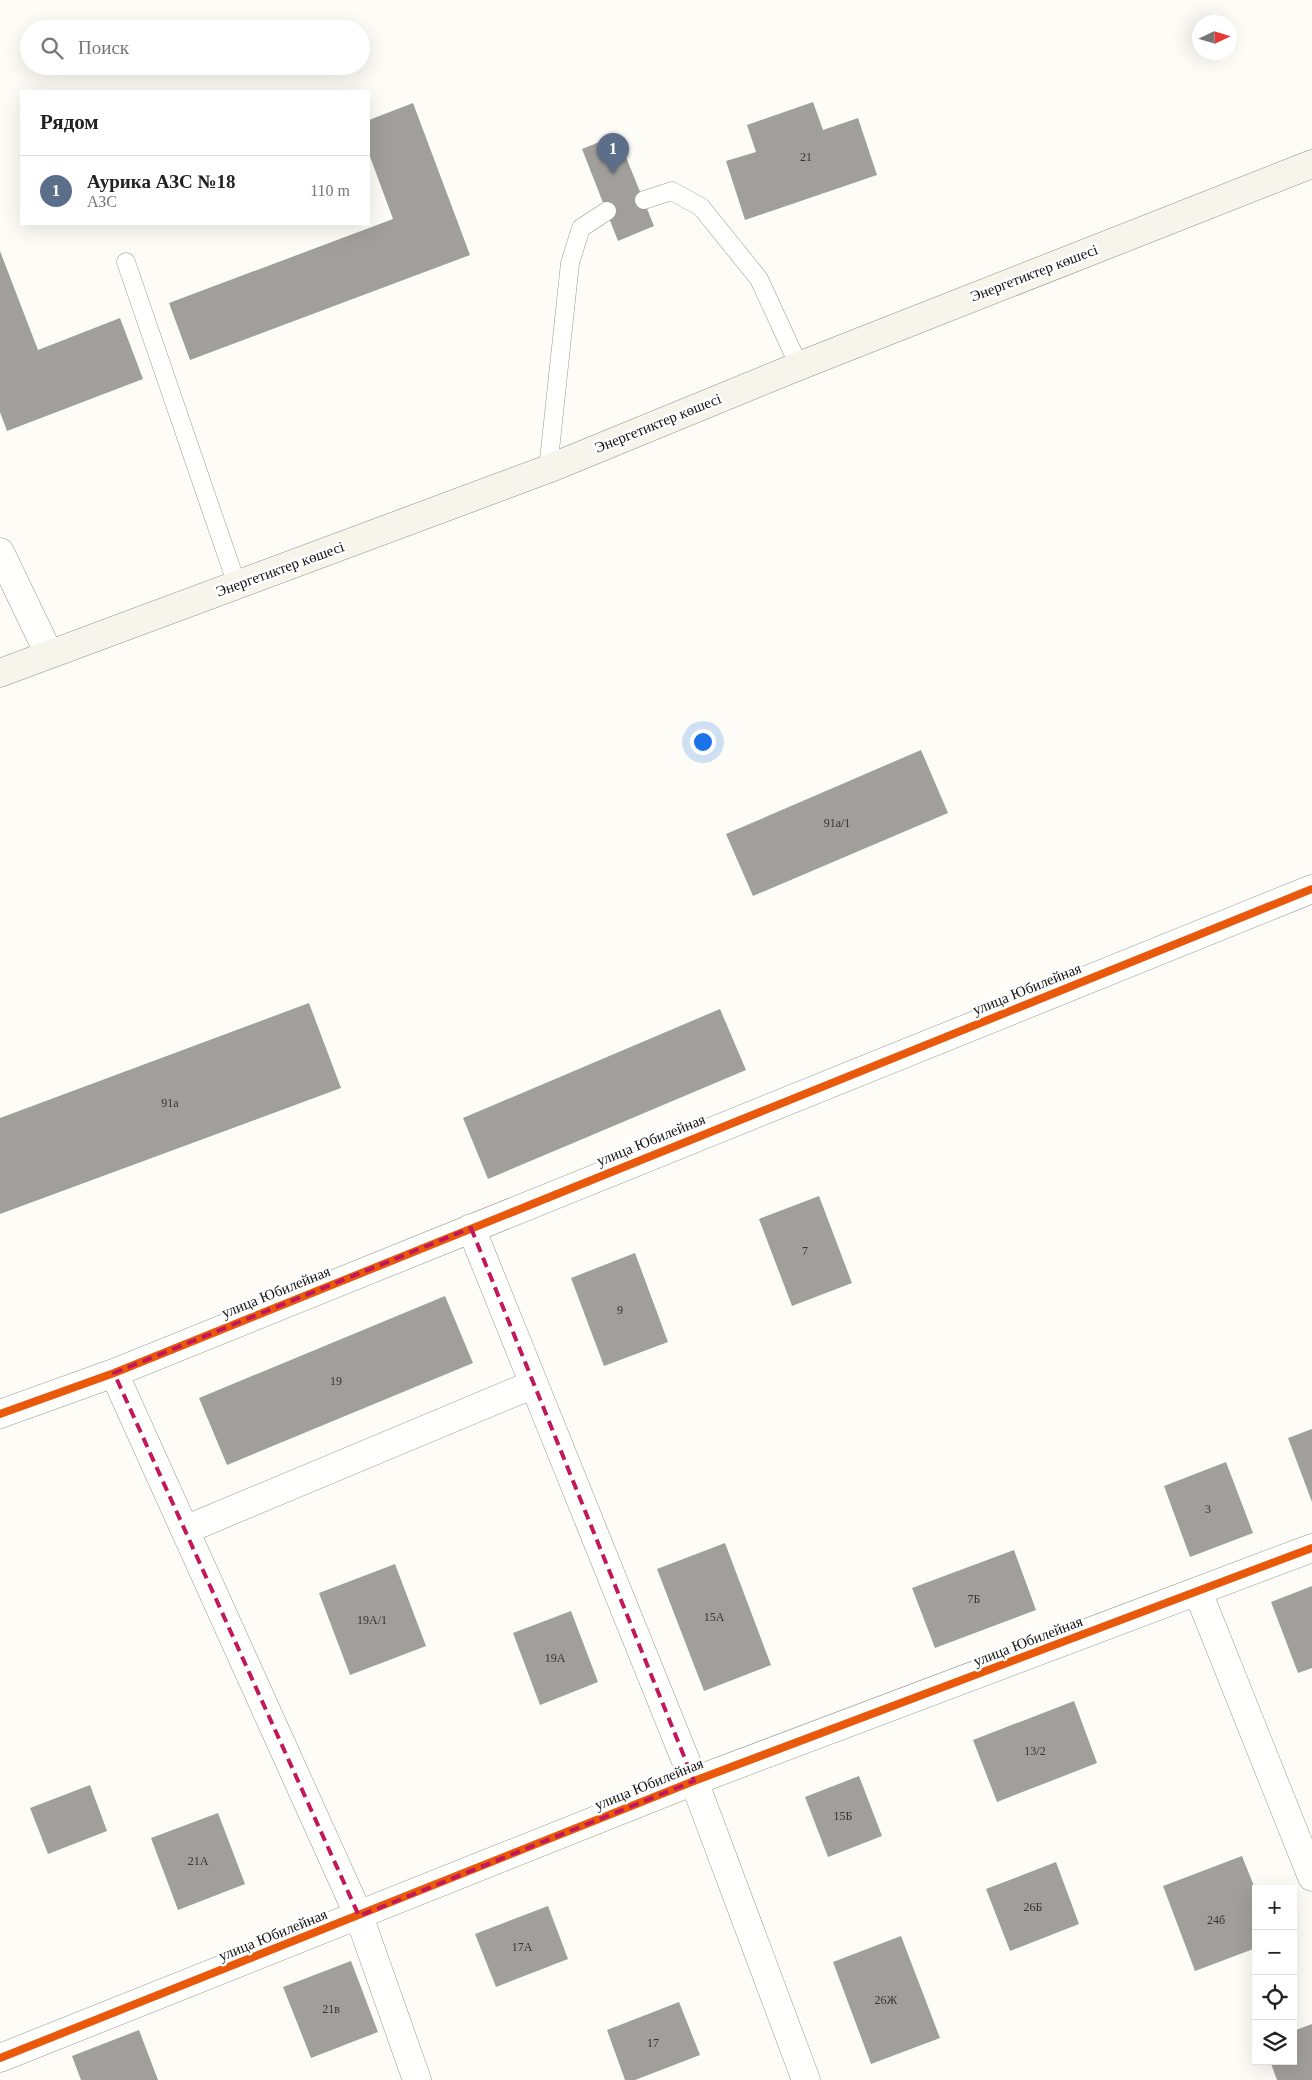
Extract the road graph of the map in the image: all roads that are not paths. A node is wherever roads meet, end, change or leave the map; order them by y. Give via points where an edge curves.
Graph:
1 (1312, 164) edge
2 (644, 200) dead end
3 (607, 212) dead end
4 (126, 262) dead end
5 (799, 366) junction
6 (548, 469) junction
7 (0, 552) edge
8 (237, 585) junction
9 (49, 654) junction
10 (0, 673) edge
11 (1312, 889) edge
12 (470, 1228) junction
13 (114, 1373) junction
14 (534, 1384) junction
15 (0, 1414) edge
16 (185, 1530) junction
17 (1312, 1548) edge
18 (1198, 1592) junction
19 (694, 1781) junction
20 (1312, 1877) edge
21 (359, 1916) junction
22 (0, 2058) edge
23 (417, 2080) edge
24 (806, 2080) edge

1 - 5 main road, Энергетиктер көшесі
2 - 5 lane via 672,191 701,207 759,279
3 - 6 lane via 581,228 570,263
4 - 8 lane
5 - 6 main road, Энергетиктер көшесі
6 - 8 main road, Энергетиктер көшесі
7 - 9 street
8 - 9 main road, Энергетиктер көшесі
9 - 10 main road, Энергетиктер көшесі
11 - 12 street, улица Юбилейная
12 - 13 street, улица Юбилейная
12 - 14 street
13 - 15 street, улица Юбилейная
13 - 16 street
14 - 16 street
14 - 19 street
16 - 21 street
17 - 18 street, улица Юбилейная
18 - 19 street, улица Юбилейная
18 - 20 street
19 - 21 street, улица Юбилейная
19 - 24 street
21 - 22 street, улица Юбилейная
21 - 23 street

